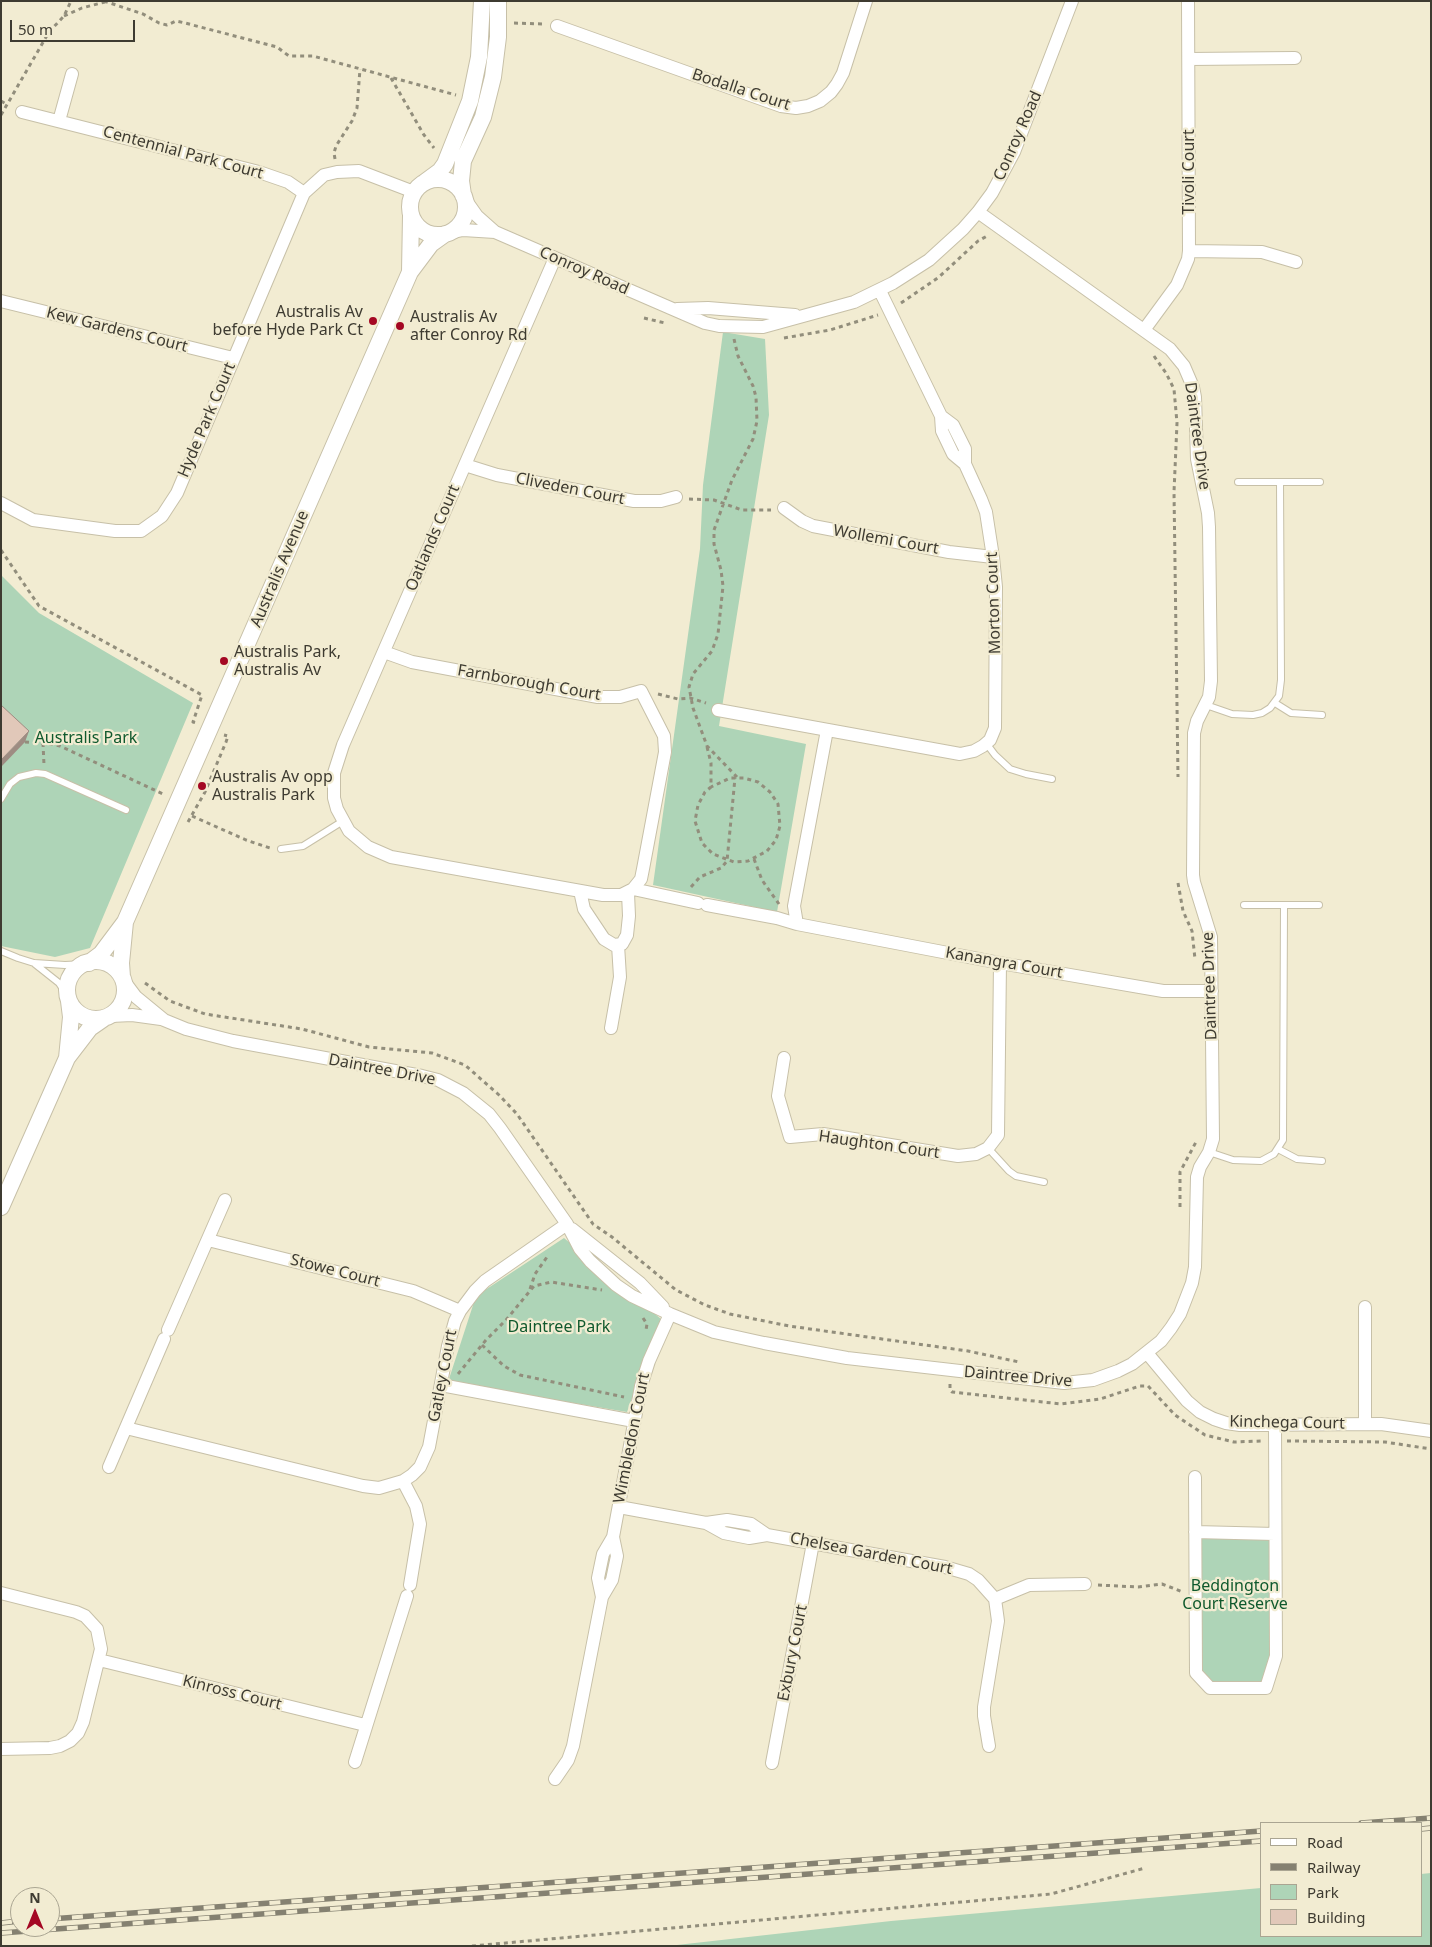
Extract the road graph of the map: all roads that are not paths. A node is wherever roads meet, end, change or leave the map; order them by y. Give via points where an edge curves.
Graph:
1 (482, 1) edge
2 (498, 1) edge
3 (866, 1) edge
4 (1072, 1) edge
5 (1188, 1) edge
6 (557, 26) road end
7 (1295, 58) dead end
8 (1189, 59) junction
9 (72, 74) dead end
10 (22, 112) dead end
11 (60, 121) junction
12 (419, 187) junction
13 (304, 193) junction
14 (464, 197) junction
15 (978, 212) junction
16 (411, 216) junction
17 (495, 232) junction
18 (447, 233) junction
19 (1190, 250) junction
20 (555, 258) junction
21 (1296, 262) dead end
22 (410, 272) junction
23 (880, 291) junction
24 (1, 301) edge
25 (674, 308) junction
26 (802, 316) junction
27 (1144, 330) junction
28 (233, 358) junction
29 (464, 465) junction
30 (1238, 482) dead end
31 (1280, 482) junction
32 (1320, 482) dead end
33 (676, 497) road end
34 (1, 503) edge
35 (784, 508) road end
36 (993, 557) junction
37 (384, 652) junction
38 (1275, 703) junction
39 (1206, 705) junction
40 (718, 710) road end
41 (1322, 715) dead end
42 (826, 730) junction
43 (986, 743) junction
44 (1052, 779) dead end
45 (1, 799) edge
46 (126, 810) dead end
47 (343, 821) junction
48 (281, 849) road end
49 (580, 891) junction
50 (630, 891) junction
51 (697, 903) joint
52 (1244, 905) dead end
53 (1284, 905) junction
54 (1319, 905) dead end
55 (125, 922) junction
56 (797, 924) junction
57 (618, 945) junction
58 (1, 951) edge
59 (34, 963) junction
60 (87, 963) junction
61 (1000, 963) junction
62 (123, 979) junction
63 (1212, 991) junction
64 (69, 999) junction
65 (107, 1017) junction
66 (164, 1020) junction
67 (611, 1028) dead end
68 (67, 1058) junction
69 (784, 1058) dead end
70 (988, 1148) junction
71 (1278, 1149) junction
72 (1209, 1152) junction
73 (1322, 1161) dead end
74 (1044, 1182) dead end
75 (225, 1200) dead end
76 (1, 1207) edge
77 (567, 1224) junction
78 (208, 1240) junction
79 (1365, 1307) dead end
80 (460, 1311) junction
81 (670, 1314) junction
82 (1147, 1353) junction
83 (441, 1385) junction
84 (634, 1421) junction
85 (1365, 1424) junction
86 (1275, 1425) junction
87 (126, 1428) junction
88 (1431, 1430) edge
89 (109, 1467) dead end
90 (1195, 1477) dead end
91 (403, 1481) junction
92 (619, 1507) junction
93 (1195, 1532) junction
94 (1275, 1534) junction
95 (813, 1543) junction
96 (1085, 1584) road end
97 (1, 1593) edge
98 (994, 1599) junction
99 (99, 1660) junction
100 (365, 1725) junction
101 (990, 1746) dead end
102 (1, 1749) edge
103 (354, 1762) dead end
104 (772, 1763) dead end
105 (555, 1779) dead end

1 - 12 street via 481,43 465,118 440,171
2 - 14 street via 493,77 483,117 463,161 461,181
3 - 6 street, Bodalla Court via 837,84 820,101 796,108 781,106
4 - 15 street, Conroy Road via 1014,152
5 - 8 street, Tivoli Court
7 - 8 street
8 - 19 street, Tivoli Court
9 - 11 street
10 - 11 street, Centennial Park Court
11 - 13 street, Centennial Park Court via 260,172 288,182
12 - 13 street, Hyde Park Court via 359,171 337,172 324,175
12 - 14 street via 436,179 447,180
12 - 16 street via 410,203
13 - 28 street, Hyde Park Court
14 - 17 street, Conroy Road via 477,216
14 - 18 street via 466,211 463,218
15 - 23 street, Conroy Road via 929,260
15 - 27 street, Daintree Drive
16 - 18 street via 424,232
16 - 22 street, Australis Avenue
17 - 18 street, Conroy Road via 463,230
17 - 20 street, Conroy Road
18 - 22 street, Australis Avenue via 431,244
19 - 21 street via 1262,252
19 - 27 street, Tivoli Court via 1183,272
20 - 25 street, Conroy Road
20 - 29 street, Oatlands Court
22 - 55 street, Australis Avenue
23 - 26 street, Conroy Road via 838,308
23 - 36 street, Morton Court via 941,416 945,439 953,454 965,464 986,512
24 - 28 street, Kew Gardens Court
25 - 26 street, Conroy Road
25 - 26 street, Conroy Road via 735,333
27 - 39 street, Daintree Drive via 1178,357 1189,376 1195,397 1198,466 1210,532 1211,681
28 - 34 street, Hyde Park Court via 177,493 162,516 141,531 115,531 33,520
29 - 33 street, Cliveden Court via 497,475 634,501 661,501
29 - 37 street, Oatlands Court
30 - 31 lane
31 - 32 lane
31 - 38 lane via 1281,680
35 - 36 street, Wollemi Court via 813,526 949,552
36 - 43 street, Morton Court via 996,587 995,728
37 - 47 street, Oatlands Court via 334,772 334,798
37 - 50 street, Farnborough Court via 412,662 598,697 620,697 641,691 664,736 665,752 641,879
38 - 39 lane via 1262,713 1247,715 1232,714
38 - 41 lane via 1291,713
39 - 63 street, Daintree Drive via 1194,733 1193,875 1211,937
40 - 42 street
42 - 43 street via 960,754 974,751
42 - 56 street via 794,906
43 - 44 lane via 1010,769
45 - 46 lane via 10,784 19,778 28,774 45,774
47 - 48 lane via 303,846
47 - 49 street, Oatlands Court via 358,840 391,857
49 - 50 street, Oatlands Court via 613,896
49 - 57 street via 584,909 604,939 609,944
50 - 51 street, Oatlands Court
50 - 57 street via 629,926 625,940
51 - 56 street, Kanangra Court
52 - 53 lane
53 - 54 lane
53 - 71 lane via 1284,1132
55 - 60 street, Australis Avenue via 101,954
55 - 62 street, Australis Avenue via 121,962
56 - 61 street, Kanangra Court
57 - 67 street via 620,977
58 - 59 lane
59 - 60 lane
59 - 64 lane via 59,983
60 - 62 street via 106,963 114,967
60 - 64 street via 72,975 68,983
61 - 63 street, Kanangra Court via 1163,991
61 - 70 street via 998,1135
62 - 65 street via 124,999 118,1010
62 - 66 street, Daintree Drive via 136,996
63 - 72 street, Daintree Drive via 1214,1132
64 - 65 street via 81,1015 94,1019
64 - 68 street via 71,1017
65 - 66 street, Daintree Drive via 139,1015
65 - 68 street via 90,1028
66 - 77 street, Daintree Drive via 216,1037 422,1076 451,1086 489,1114
68 - 76 street
69 - 70 street, Haughton Court via 778,1096 790,1137 823,1134 958,1156 976,1154
70 - 74 lane via 1016,1176
71 - 72 lane via 1268,1158 1253,1162
71 - 73 lane via 1297,1159
72 - 82 street, Daintree Drive via 1197,1177 1195,1267 1189,1291 1172,1328
75 - 78 street
77 - 80 street, Gatley Court via 486,1281
77 - 81 street, Daintree Drive via 580,1250 616,1285
78 - 80 street, Stowe Court via 396,1287
78 - 87 street
79 - 85 street, Kinchega Court
80 - 83 street, Gatley Court via 451,1332
81 - 82 street, Daintree Drive via 714,1332 796,1349 1051,1383 1106,1376
81 - 84 street, Wimbledon Court via 644,1374
82 - 86 street, Kinchega Court via 1187,1400 1207,1416 1226,1423
83 - 84 street
83 - 91 street, Gatley Court via 429,1447 420,1467
84 - 92 street, Wimbledon Court
85 - 86 street, Kinchega Court
85 - 88 street, Kinchega Court
86 - 94 street
87 - 89 street
87 - 91 street, Gatley Court via 363,1486 379,1488
90 - 93 street
91 - 100 street via 416,1506 420,1524 408,1590
92 - 95 street, Chelsea Garden Court via 706,1523 724,1533 749,1538 767,1534
92 - 105 street, Wimbledon Court via 613,1537 601,1562 598,1578 602,1598 573,1746
93 - 94 street
93 - 94 street via 1196,1673 1210,1688 1266,1688 1276,1656
95 - 98 street, Chelsea Garden Court via 958,1570 978,1580
95 - 104 street, Exbury Court
96 - 98 street via 1030,1585
97 - 99 street via 85,1616 97,1629
98 - 101 street via 998,1632 984,1707
99 - 100 street, Kinross Court
99 - 102 street via 83,1722 70,1741 50,1748
100 - 103 street

